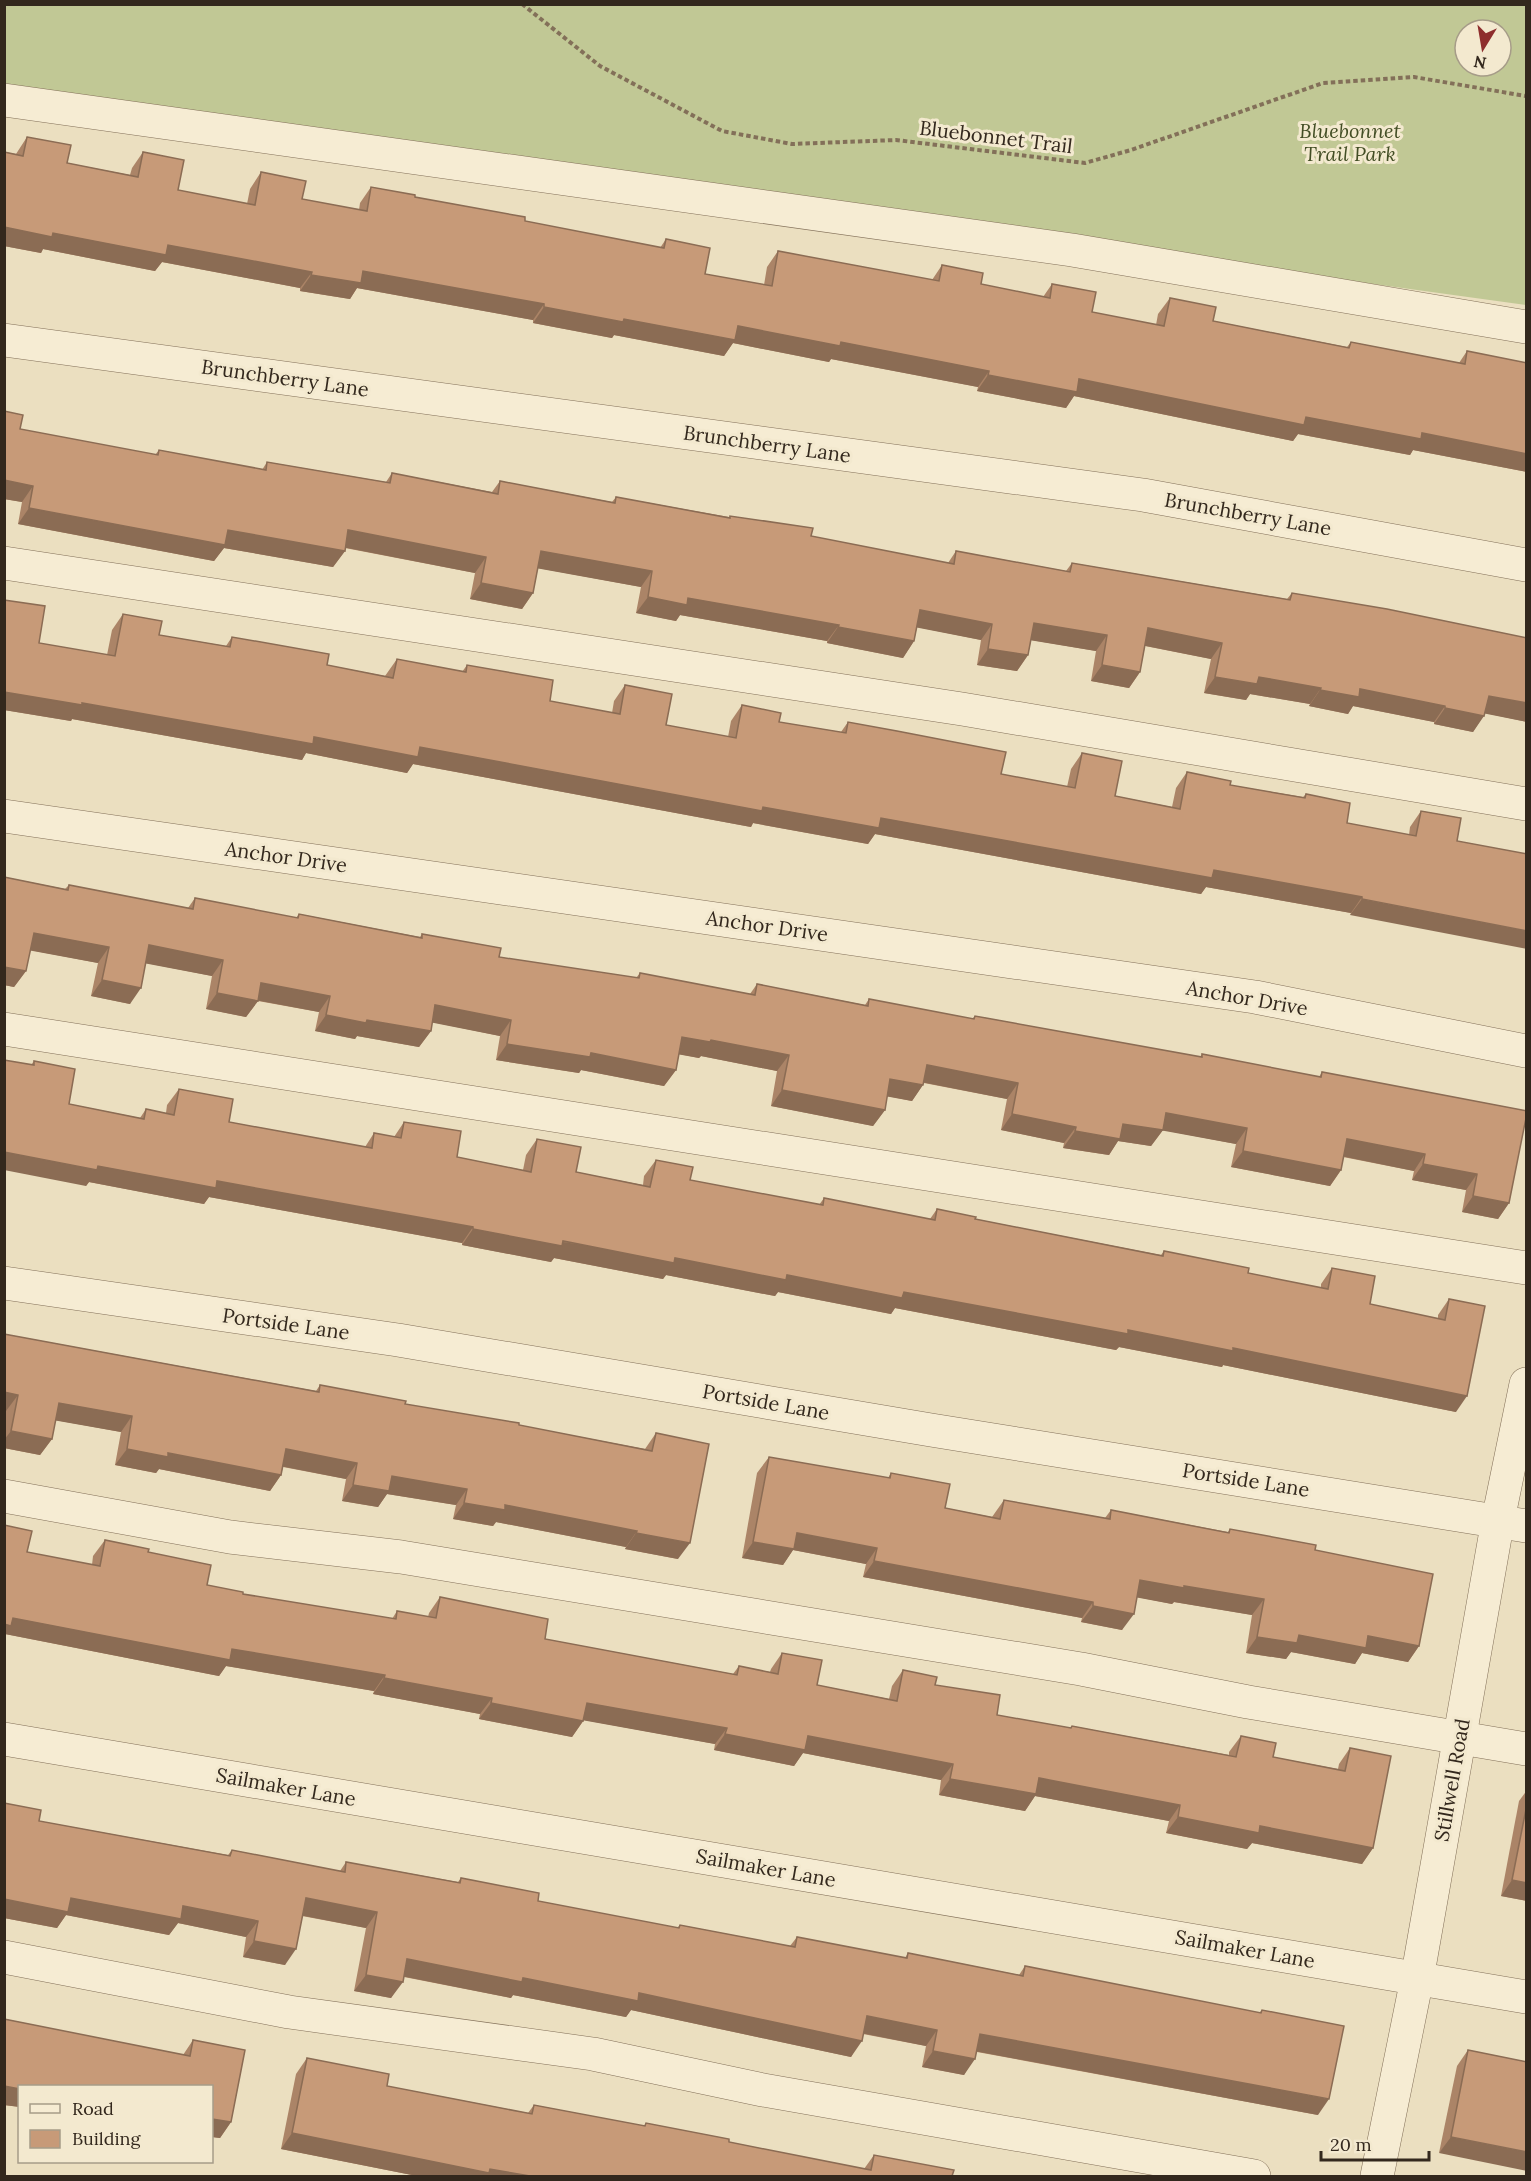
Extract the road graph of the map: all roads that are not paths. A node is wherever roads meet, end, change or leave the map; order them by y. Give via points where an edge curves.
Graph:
1 (4, 100) edge
2 (1527, 327) edge
3 (4, 340) edge
4 (4, 562) edge
5 (1527, 565) edge
6 (1527, 804) edge
7 (4, 816) edge
8 (4, 1029) edge
9 (1527, 1051) edge
10 (1527, 1268) edge
11 (4, 1283) edge
12 (1527, 1384) edge
13 (4, 1496) edge
14 (1512, 1523) edge
15 (1460, 1737) junction
16 (4, 1739) edge
17 (1527, 1749) edge
18 (4, 1957) edge
19 (1417, 1979) junction
20 (1527, 1997) edge
21 (1254, 2176) edge
22 (1377, 2176) edge

1 - 2 street via 1072,250
3 - 5 street, Brunchberry Lane via 1143,495
4 - 6 street via 962,709
7 - 9 street, Anchor Drive via 1255,997
8 - 10 street
11 - 14 street, Portside Lane via 398,1340
12 - 14 street, Stillwell Road
13 - 15 street via 230,1537 401,1557
14 - 15 street, Stillwell Road
15 - 17 street
15 - 19 street, Stillwell Road
16 - 19 street, Sailmaker Lane
18 - 21 street via 289,2013 593,2054 764,2090
19 - 20 street, Sailmaker Lane
19 - 22 street, Stillwell Road

